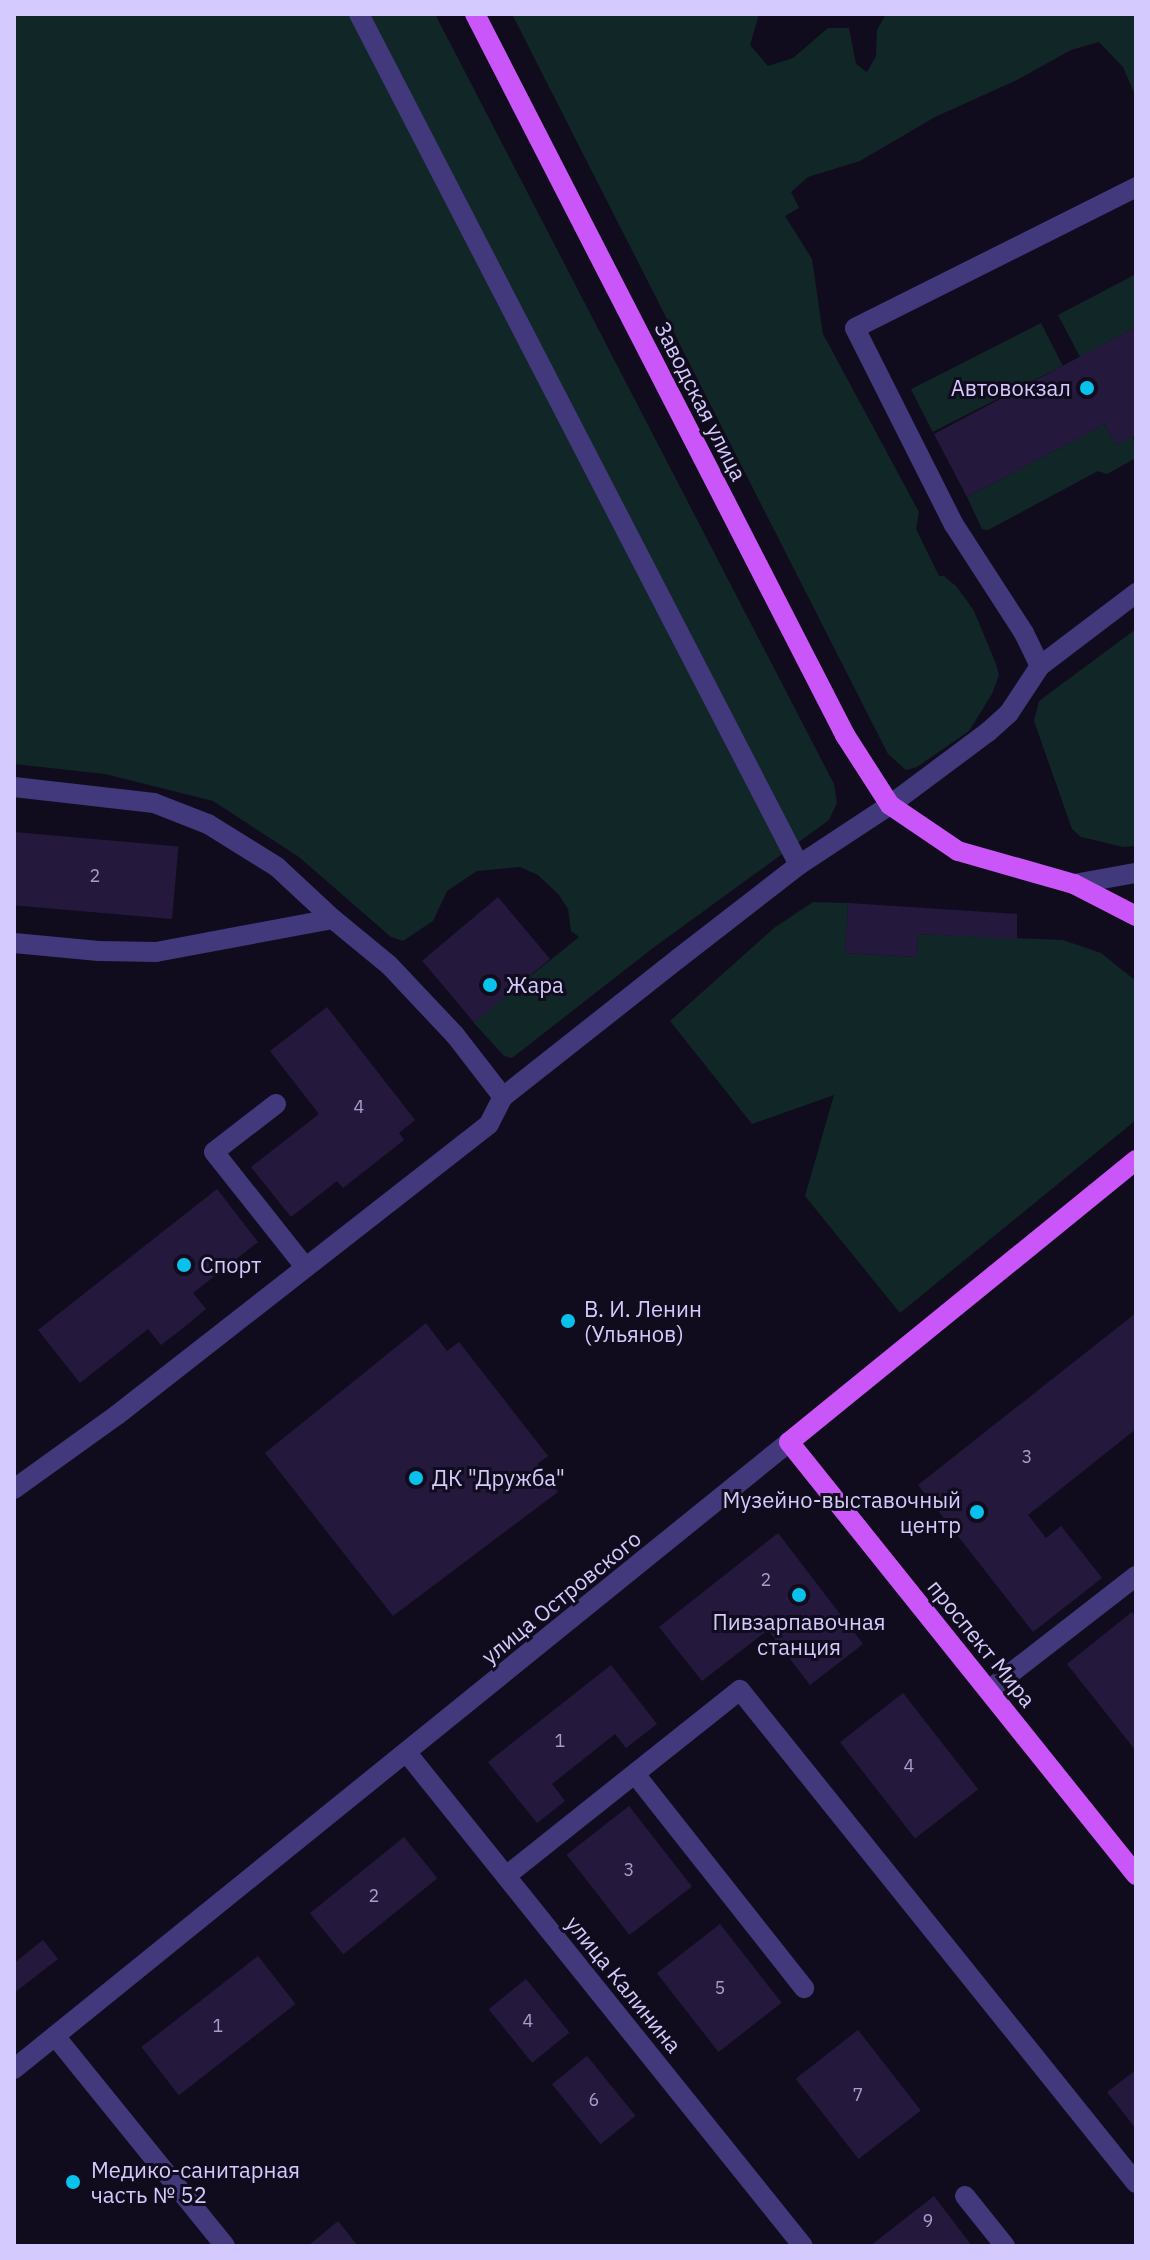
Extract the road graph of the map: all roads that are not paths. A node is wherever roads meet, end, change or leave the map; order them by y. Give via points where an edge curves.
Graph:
1 (359, 14) edge
2 (475, 14) edge
3 (1136, 187) edge
4 (1136, 593) edge
5 (1040, 666) junction
6 (14, 787) edge
7 (890, 805) junction
8 (799, 865) junction
9 (1136, 873) edge
10 (1074, 884) junction
11 (1136, 916) edge
12 (333, 919) junction
13 (14, 943) edge
14 (503, 1097) junction
15 (276, 1104) dead end
16 (1136, 1160) edge
17 (305, 1267) junction
18 (789, 1442) junction
19 (14, 1489) edge
20 (1136, 1576) edge
21 (989, 1690) junction
22 (407, 1753) junction
23 (635, 1774) junction
24 (1136, 1875) edge
25 (506, 1876) junction
26 (804, 1988) dead end
27 (55, 2036) junction
28 (15, 2065) edge
29 (1136, 2183) edge
30 (965, 2196) dead end
31 (225, 2246) edge
32 (803, 2246) edge
33 (1005, 2246) edge

1 - 8 street
2 - 7 main road, Заводская улица via 845,735
3 - 5 street via 855,328 954,525
4 - 5 street
5 - 7 street via 1009,713
6 - 12 street via 154,803 208,824 277,867
7 - 8 street
7 - 10 main road via 958,851
8 - 14 street
9 - 10 street
10 - 11 main road
12 - 13 street via 156,952
12 - 14 street via 400,976
14 - 17 street via 489,1124
15 - 17 street via 214,1152
16 - 18 main road, улица Островского
17 - 19 street
18 - 21 main road, проспект Мира
18 - 22 street, улица Островского
20 - 21 street
21 - 24 main road, проспект Мира
22 - 25 street, улица Калинина
22 - 27 street, улица Островского
23 - 25 street
23 - 26 street
23 - 29 street via 740,1690
25 - 32 street, улица Калинина
27 - 28 street, улица Островского
27 - 31 street
30 - 33 street

